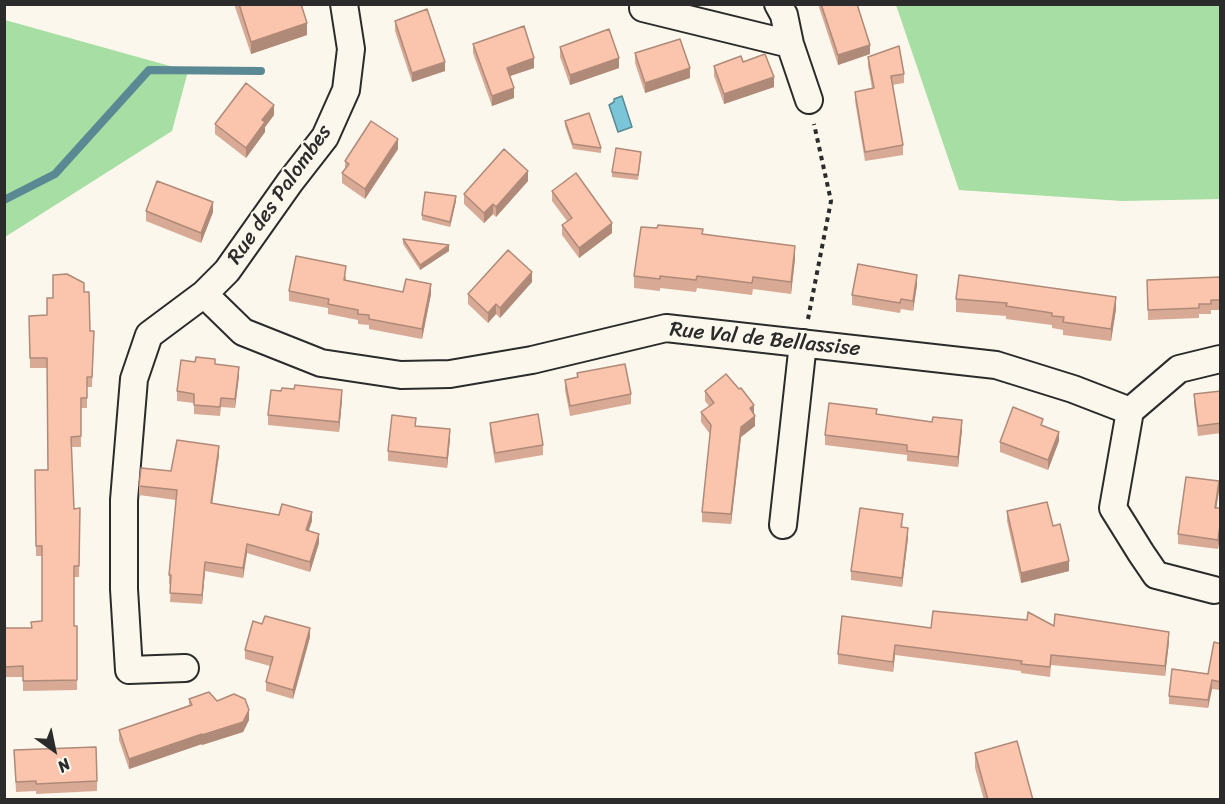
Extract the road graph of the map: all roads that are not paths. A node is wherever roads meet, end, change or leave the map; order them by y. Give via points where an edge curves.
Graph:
1 (344, 4) edge
2 (778, 4) edge
3 (640, 6) edge
4 (790, 44) junction
5 (809, 100) road end
6 (204, 294) junction
7 (803, 343) junction
8 (1221, 359) edge
9 (1130, 411) junction
10 (783, 525) dead end
11 (1214, 590) dead end
12 (185, 668) dead end

1 - 6 street, Rue des Palombes via 351,49 346,90 326,137 227,271
2 - 4 street
3 - 4 street
4 - 5 street
6 - 7 street, Rue Val de Bellassise via 243,332 321,363 401,375 450,374 520,362 666,328
6 - 12 street, Rue des Palombes via 149,335 134,379 124,500 129,670
7 - 9 street, Rue Val de Bellassise via 996,365
7 - 10 street
8 - 9 street via 1179,369
9 - 11 street via 1113,508 1156,575

